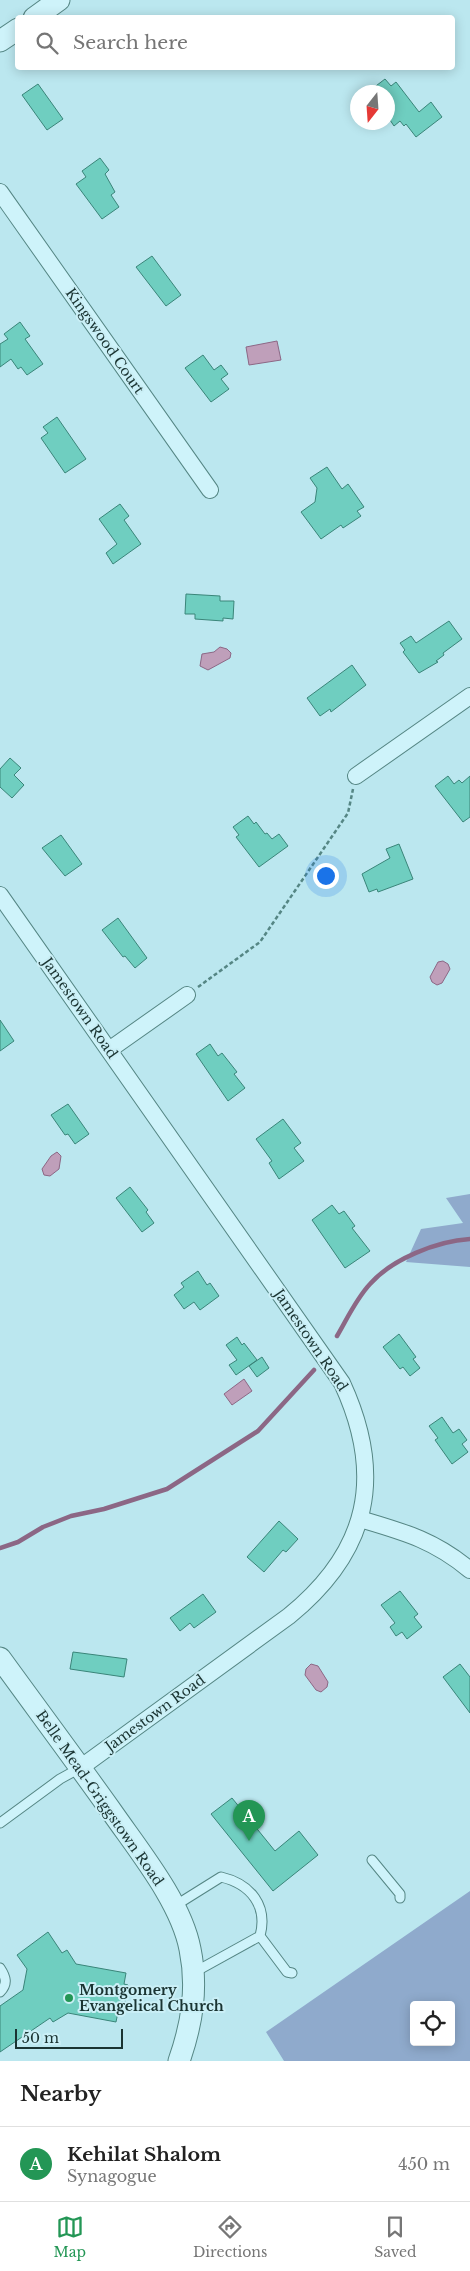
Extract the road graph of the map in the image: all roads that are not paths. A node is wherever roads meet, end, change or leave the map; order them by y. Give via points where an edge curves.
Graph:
1 (60, 0) edge
2 (38, 15) edge
3 (15, 31) edge
4 (0, 41) edge
5 (0, 192) edge
6 (210, 490) dead end
7 (470, 696) edge
8 (356, 776) road end
9 (0, 895) edge
10 (186, 995) road end
11 (109, 1050) junction
12 (360, 1519) junction
13 (470, 1570) edge
14 (0, 1658) edge
15 (80, 1768) junction
16 (0, 1823) edge
17 (372, 1860) dead end
18 (400, 1898) dead end
19 (175, 1909) junction
20 (260, 1936) junction
21 (0, 1968) edge
22 (193, 1973) junction
23 (292, 1973) dead end
24 (0, 1992) edge
25 (179, 2061) edge

1 - 2 street
3 - 4 street
5 - 6 street, Kingswood Court
7 - 8 street
9 - 11 street, Jamestown Road
10 - 11 street
11 - 12 street, Jamestown Road via 342,1383 364,1447
12 - 13 street via 437,1545
12 - 15 street, Jamestown Road via 339,1564 307,1600
14 - 15 street, Belle Mead-Griggstown Road
15 - 16 lane
15 - 19 street, Belle Mead-Griggstown Road via 152,1868
17 - 18 lane
19 - 20 lane via 222,1877 236,1881 256,1898 264,1923
19 - 22 street, Belle Mead-Griggstown Road via 190,1949
20 - 22 lane
20 - 23 lane via 287,1972
21 - 24 lane via 6,1983
22 - 25 street, Belle Mead-Griggstown Road via 193,2010

